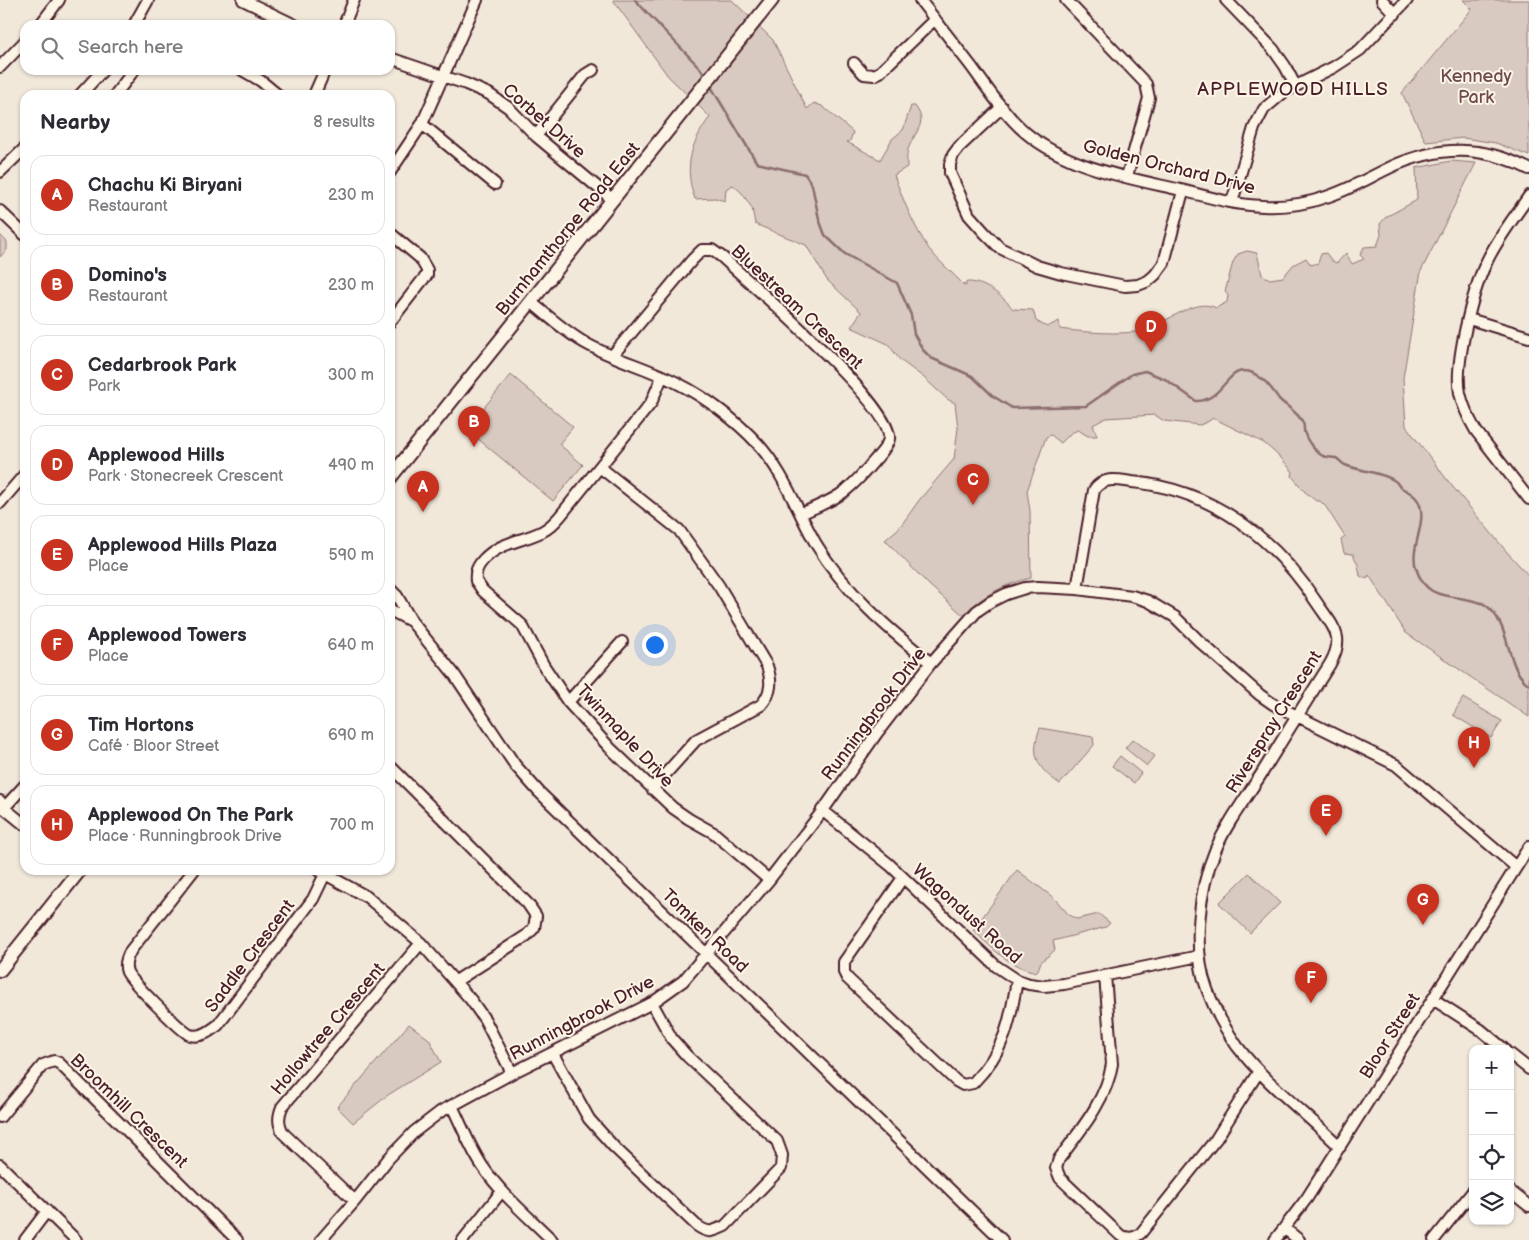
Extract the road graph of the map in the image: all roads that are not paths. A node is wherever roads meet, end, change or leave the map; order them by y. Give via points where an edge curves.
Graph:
1 (59, 0) edge
2 (148, 0) edge
3 (243, 0) edge
4 (354, 0) edge
5 (477, 0) edge
6 (772, 0) edge
7 (920, 0) edge
8 (1066, 0) edge
9 (1226, 0) edge
10 (1382, 0) edge
11 (1407, 0) edge
12 (1395, 14) junction
13 (935, 19) junction
14 (44, 20) edge
15 (137, 20) edge
16 (285, 20) edge
17 (346, 20) edge
18 (20, 46) edge
19 (395, 60) edge
20 (854, 63) dead end
21 (0, 67) edge
22 (593, 70) dead end
23 (98, 75) edge
24 (130, 75) edge
25 (250, 75) edge
26 (323, 75) edge
27 (444, 76) junction
28 (1295, 85) junction
29 (85, 90) edge
30 (119, 90) edge
31 (272, 90) edge
32 (316, 90) edge
33 (1002, 108) junction
34 (422, 124) junction
35 (536, 136) junction
36 (20, 153) edge
37 (395, 164) edge
38 (1529, 169) edge
39 (0, 172) edge
40 (1127, 176) junction
41 (495, 184) dead end
42 (1183, 191) junction
43 (1529, 196) edge
44 (613, 200) junction
45 (1232, 202) junction
46 (0, 211) edge
47 (20, 230) edge
48 (395, 236) edge
49 (531, 302) junction
50 (395, 316) edge
51 (1469, 319) junction
52 (1529, 336) edge
53 (612, 356) junction
54 (662, 376) junction
55 (601, 468) junction
56 (395, 472) edge
57 (20, 480) edge
58 (1529, 498) edge
59 (0, 503) edge
60 (802, 514) junction
61 (1078, 589) junction
62 (395, 594) edge
63 (395, 613) edge
64 (412, 622) junction
65 (622, 642) dead end
66 (931, 663) junction
67 (568, 702) junction
68 (1297, 716) junction
69 (395, 771) edge
70 (20, 789) edge
71 (652, 790) junction
72 (2, 805) edge
73 (822, 810) junction
74 (20, 821) edge
75 (1529, 847) edge
76 (1516, 867) junction
77 (76, 875) edge
78 (190, 875) edge
79 (320, 875) edge
80 (327, 875) edge
81 (902, 879) junction
82 (769, 880) junction
83 (421, 943) junction
84 (706, 954) junction
85 (1199, 956) junction
86 (0, 970) edge
87 (1105, 975) junction
88 (456, 980) junction
89 (1017, 980) junction
90 (1433, 999) junction
91 (652, 1003) junction
92 (1499, 1045) edge
93 (553, 1054) junction
94 (1514, 1056) edge
95 (1527, 1063) edge
96 (1259, 1071) junction
97 (512, 1073) junction
98 (452, 1106) junction
99 (0, 1116) edge
100 (1340, 1147) junction
101 (0, 1165) edge
102 (502, 1191) junction
103 (1514, 1194) edge
104 (1469, 1196) edge
105 (356, 1201) junction
106 (1529, 1206) edge
107 (47, 1211) junction
108 (1284, 1228) junction
109 (25, 1240) edge
110 (76, 1240) edge
111 (237, 1240) edge
112 (322, 1240) edge
113 (463, 1240) edge
114 (552, 1240) edge
115 (1002, 1240) edge
116 (1275, 1240) edge
117 (1299, 1240) edge
118 (1434, 1240) edge

1 - 14 street
2 - 15 street
3 - 16 street
4 - 17 street
5 - 27 street
6 - 44 main road, Burnhamthorpe Road East
7 - 13 street, Golden Orchard Drive
8 - 40 street via 1146,84 1148,98
9 - 28 street via 1273,49
10 - 12 street
11 - 12 street
12 - 28 street via 1349,58
13 - 20 street via 880,72 864,74
13 - 33 street, Golden Orchard Drive
18 - 21 street
19 - 27 street, Corbet Drive
22 - 35 street via 585,75
23 - 29 street
24 - 30 street
25 - 31 street
26 - 32 street
27 - 34 street
27 - 35 street, Corbet Drive via 489,94 509,108
28 - 45 street via 1273,100 1258,117
33 - 40 street, Golden Orchard Drive via 1018,126 1046,148 1084,165
33 - 42 street via 959,147 953,155 950,173 969,215 984,233 1000,248 1037,266 1125,286 1138,286 1148,281 1164,263
34 - 37 street
34 - 41 street
35 - 44 street, Corbet Drive
36 - 39 street
38 - 45 street, Golden Orchard Drive via 1482,152 1442,152 1404,161 1314,201 1285,206
40 - 42 street, Golden Orchard Drive
42 - 45 street, Golden Orchard Drive
43 - 51 street via 1485,264
44 - 49 main road, Burnhamthorpe Road East
46 - 47 street
48 - 50 street via 420,258 427,270 427,275
49 - 53 street via 571,334
49 - 56 main road, Burnhamthorpe Road East
51 - 52 street
51 - 58 street via 1459,375 1465,410 1476,431
53 - 54 street
53 - 60 street, Bluestream Crescent via 702,250 712,250 722,257 824,350 861,391 888,428 886,447 860,477 844,492
54 - 55 street, Twinmaple Drive via 651,403
54 - 60 street via 699,396 757,443
55 - 67 street, Twinmaple Drive via 550,527 497,548 476,571 478,586 522,625
55 - 71 street via 679,530 719,586 770,675 771,688 761,706 696,740
57 - 59 street
60 - 66 street via 816,544 853,592 890,630
61 - 66 street, Runningbrook Drive via 1025,588 990,602 977,611
61 - 68 street, Runningbrook Drive via 1132,596 1163,608 1260,695
61 - 68 street, Riverspray Crescent via 1093,495 1102,481 1140,482 1165,487 1190,495 1236,518 1287,561 1337,634 1336,653
62 - 64 street, Tomken Road
63 - 64 street, Tomken Road
64 - 84 street, Tomken Road via 454,674 511,759 539,792
65 - 67 street
66 - 73 street, Runningbrook Drive
67 - 71 street, Twinmaple Drive
68 - 76 street, Runningbrook Drive via 1396,765
68 - 85 street, Riverspray Crescent via 1215,851 1203,896
69 - 88 street via 528,904 536,916 534,928 526,936
70 - 72 street
71 - 82 street, Twinmaple Drive via 689,820 714,833
72 - 74 street
73 - 81 street, Wagondust Road via 890,865
73 - 82 street, Runningbrook Drive
75 - 76 street, Bloor Street
76 - 90 street, Bloor Street
77 - 86 main road
78 - 79 street, Saddle Crescent via 131,950 126,970 176,1024 190,1034 204,1035 218,1026 313,899
80 - 83 street via 367,897
81 - 89 street, Wagondust Road via 996,966
81 - 89 street via 844,962 844,972 963,1085 973,1083 1004,1040
82 - 84 street, Runningbrook Drive
83 - 88 street
83 - 105 street, Hollowtree Crescent via 278,1115 283,1132
84 - 91 street, Runningbrook Drive via 683,981
84 - 115 street, Tomken Road
85 - 87 street, Wagondust Road
85 - 96 street, Riverspray Crescent via 1207,989 1221,1020 1237,1046
87 - 89 street, Wagondust Road via 1052,985
87 - 96 street via 1112,1064 1110,1079 1056,1168 1060,1178 1120,1235 1132,1238 1141,1233 1216,1139
88 - 97 street via 485,1020
90 - 92 street
90 - 100 street, Bloor Street
91 - 93 street, Runningbrook Drive
91 - 93 street via 672,1039 777,1141 782,1155 782,1168 725,1226 714,1232 704,1231 696,1225 614,1147 589,1119
93 - 97 street, Runningbrook Drive
94 - 95 street
96 - 100 street, Riverspray Crescent
97 - 98 street, Runningbrook Drive
98 - 102 street via 483,1168
98 - 105 street, Runningbrook Drive via 414,1132
99 - 111 street, Broomhill Crescent via 44,1065 54,1061 58,1063
100 - 108 street, Bloor Street
101 - 107 street
102 - 113 street
102 - 114 street
103 - 106 street
104 - 118 street
105 - 112 street, Runningbrook Drive
107 - 109 street
107 - 110 street
108 - 116 street, Bloor Street
108 - 117 street

